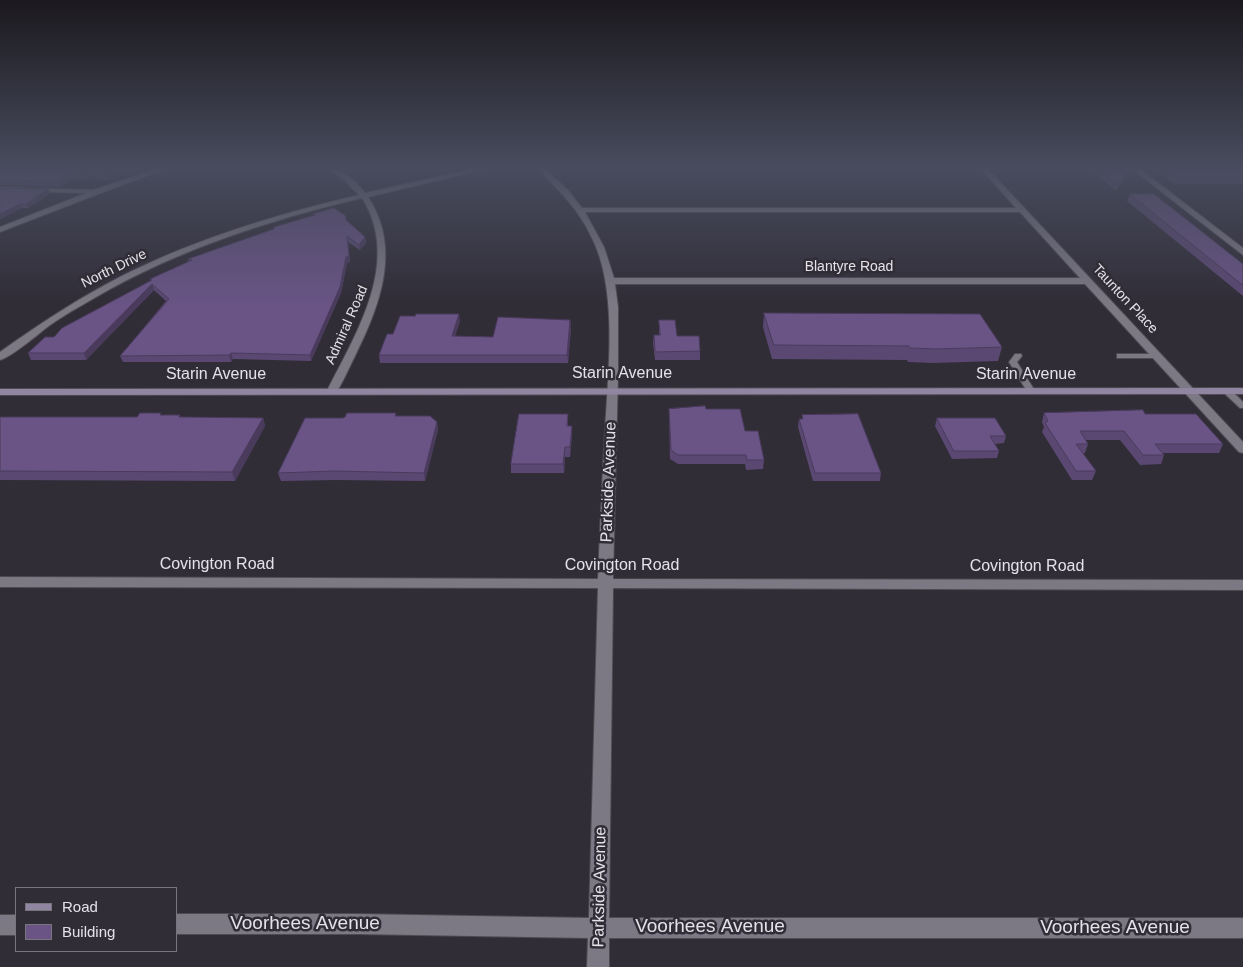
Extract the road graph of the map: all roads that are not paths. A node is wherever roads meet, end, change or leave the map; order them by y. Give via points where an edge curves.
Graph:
1 (40, 214) edge
2 (295, 214) edge
3 (374, 214) edge
4 (582, 214) edge
5 (1025, 214) edge
6 (1194, 214) edge
7 (0, 230) edge
8 (1243, 252) edge
9 (610, 281) junction
10 (1088, 281) junction
11 (1018, 356) dead end
12 (1120, 356) dead end
13 (1158, 356) junction
14 (0, 357) edge
15 (613, 390) junction
16 (332, 391) junction
17 (1031, 391) junction
18 (1190, 391) junction
19 (1227, 391) junction
20 (1243, 391) edge
21 (0, 392) edge
22 (1243, 406) edge
23 (1243, 449) edge
24 (0, 582) edge
25 (606, 584) junction
26 (1243, 585) edge
27 (0, 924) edge
28 (15, 924) edge
29 (178, 924) edge
30 (600, 928) junction
31 (1243, 928) edge
32 (598, 967) edge

1 - 7 street
2 - 14 street, North Drive via 199,246 150,267 62,312
3 - 16 street, Admiral Road via 382,266 379,286 365,326
4 - 9 street, Parkside Avenue via 599,244
5 - 10 street, Taunton Place
6 - 8 street
9 - 10 street, Blantyre Road
9 - 15 street, Parkside Avenue
10 - 13 street, Taunton Place
11 - 17 lane via 1013,362
12 - 13 lane
13 - 18 street, Taunton Place
15 - 16 street, Starin Avenue
15 - 17 street, Starin Avenue
15 - 25 street, Parkside Avenue
16 - 21 street, Starin Avenue
17 - 18 street, Starin Avenue
18 - 19 street, Starin Avenue
18 - 23 street, Taunton Place
19 - 20 street, Starin Avenue
19 - 22 lane
24 - 25 street, Covington Road
25 - 26 street, Covington Road
25 - 30 street, Parkside Avenue
27 - 28 street
29 - 30 street, Voorhees Avenue
30 - 31 street, Voorhees Avenue
30 - 32 street, Parkside Avenue

